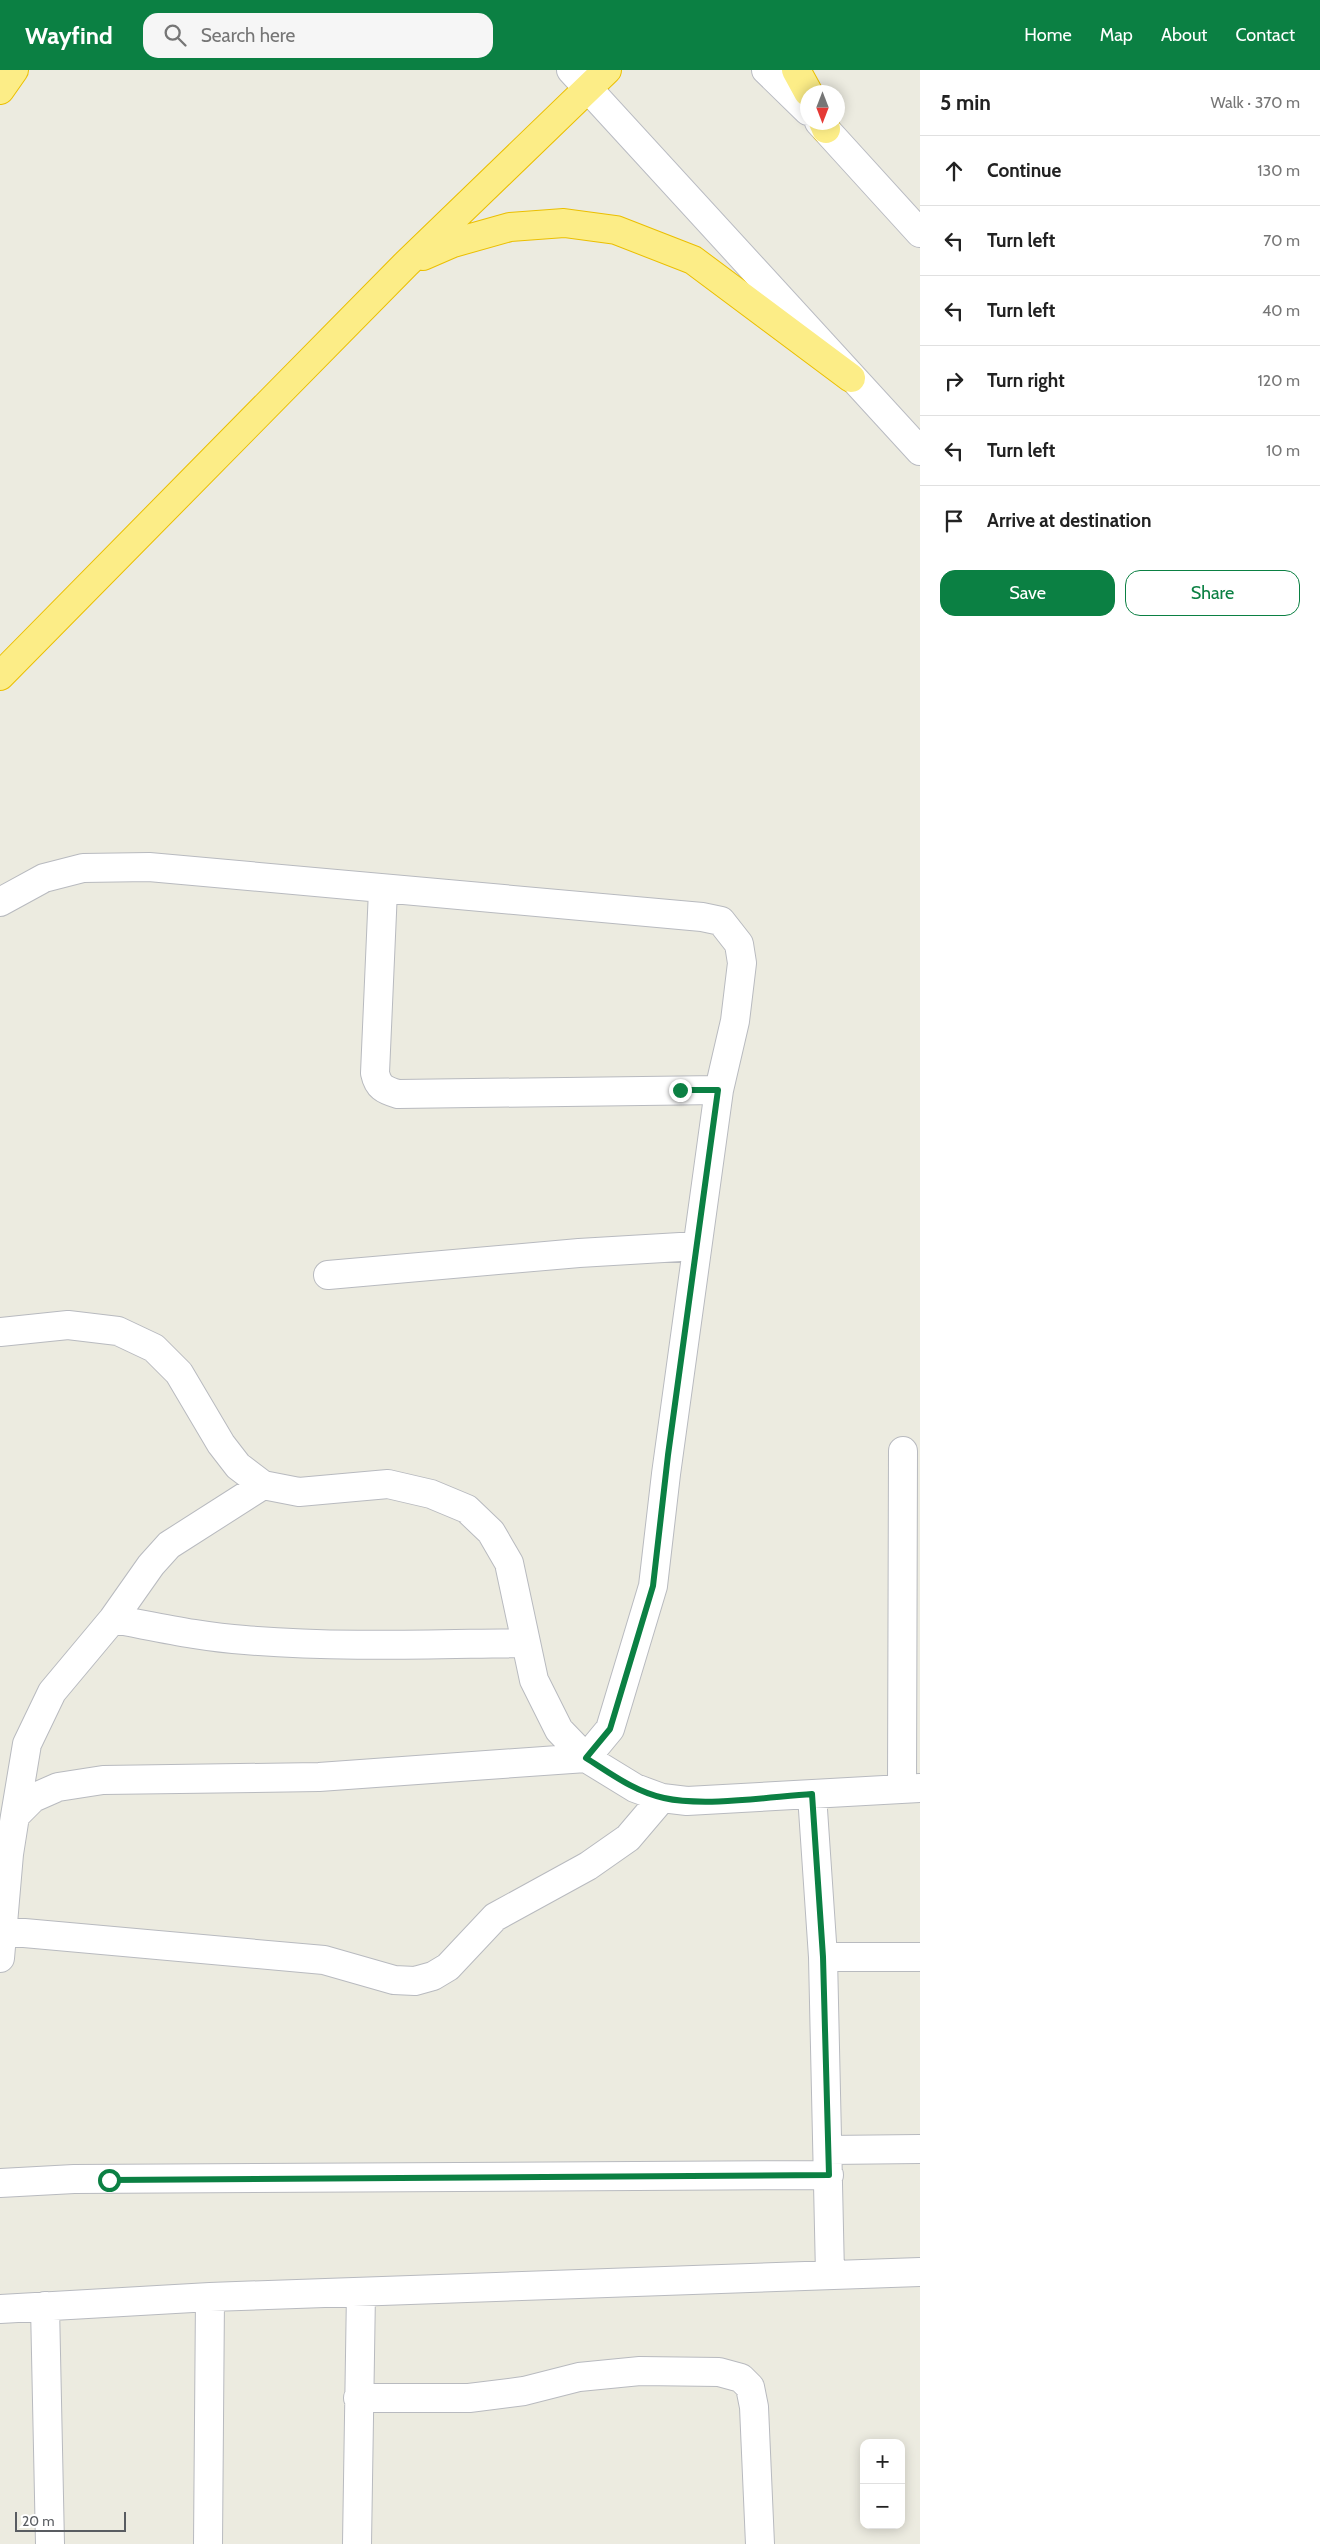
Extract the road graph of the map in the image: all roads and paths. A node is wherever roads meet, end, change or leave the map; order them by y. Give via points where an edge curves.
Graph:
1 (14, 70) edge
2 (607, 70) edge
3 (766, 70) edge
4 (796, 70) edge
5 (580, 80) edge
6 (804, 85) edge
7 (0, 90) edge
8 (800, 103) edge
9 (827, 130) edge
10 (920, 233) edge
11 (406, 264) junction
12 (851, 378) junction
13 (920, 451) edge
14 (0, 676) edge
15 (383, 890) junction
16 (0, 902) edge
17 (718, 1090) junction
18 (697, 1246) junction
19 (328, 1275) dead end
20 (0, 1332) edge
21 (904, 1451) dead end
22 (263, 1485) junction
23 (113, 1619) junction
24 (526, 1643) junction
25 (586, 1758) junction
26 (911, 1789) edge
27 (812, 1794) junction
28 (662, 1798) junction
29 (15, 1816) junction
30 (2, 1932) junction
31 (823, 1957) junction
32 (920, 1957) edge
33 (0, 1958) edge
34 (920, 2149) edge
35 (829, 2163) junction
36 (0, 2183) edge
37 (920, 2272) edge
38 (830, 2274) junction
39 (361, 2292) junction
40 (210, 2297) junction
41 (44, 2306) junction
42 (0, 2309) edge
43 (358, 2398) junction
44 (50, 2544) edge
45 (208, 2544) edge
46 (357, 2544) edge
47 (760, 2544) edge

1 - 7 highway
2 - 5 highway
3 - 8 street
4 - 6 highway
5 - 11 highway
5 - 12 street
9 - 10 street
11 - 12 highway via 453,243 510,226 564,223 616,230 693,260
11 - 14 highway
12 - 13 street
15 - 16 street via 150,867 83,868 44,878
15 - 17 street via 721,921 738,944 742,963 735,1021
15 - 17 street via 375,1072 383,1089 398,1094
17 - 18 street
18 - 19 street via 579,1252
18 - 25 street via 653,1586 610,1729
20 - 22 street via 68,1325 118,1332 154,1348 179,1373 220,1444 238,1466
21 - 26 street
22 - 23 street via 169,1546 150,1565
22 - 24 street via 299,1492 388,1484 431,1494 467,1509 491,1532 509,1563
23 - 24 street via 188,1634 314,1645
23 - 29 street via 52,1692 27,1744
24 - 25 street via 534,1680 559,1730
25 - 28 street via 635,1788
25 - 29 street via 319,1777 103,1780 58,1787 33,1798
26 - 27 street
27 - 28 street via 688,1801
27 - 31 street
28 - 30 street via 628,1838 588,1866 495,1917 448,1967 415,1981 394,1980 324,1960
29 - 30 street
30 - 33 street
31 - 32 street
31 - 35 street
34 - 35 street
35 - 36 street
35 - 38 street
37 - 38 street
38 - 39 street
39 - 40 street
39 - 43 street
40 - 41 street
40 - 45 street
41 - 42 street
41 - 44 street
43 - 46 street
43 - 47 street via 469,2398 524,2391 579,2377 640,2371 719,2372 741,2378 750,2387 754,2407

